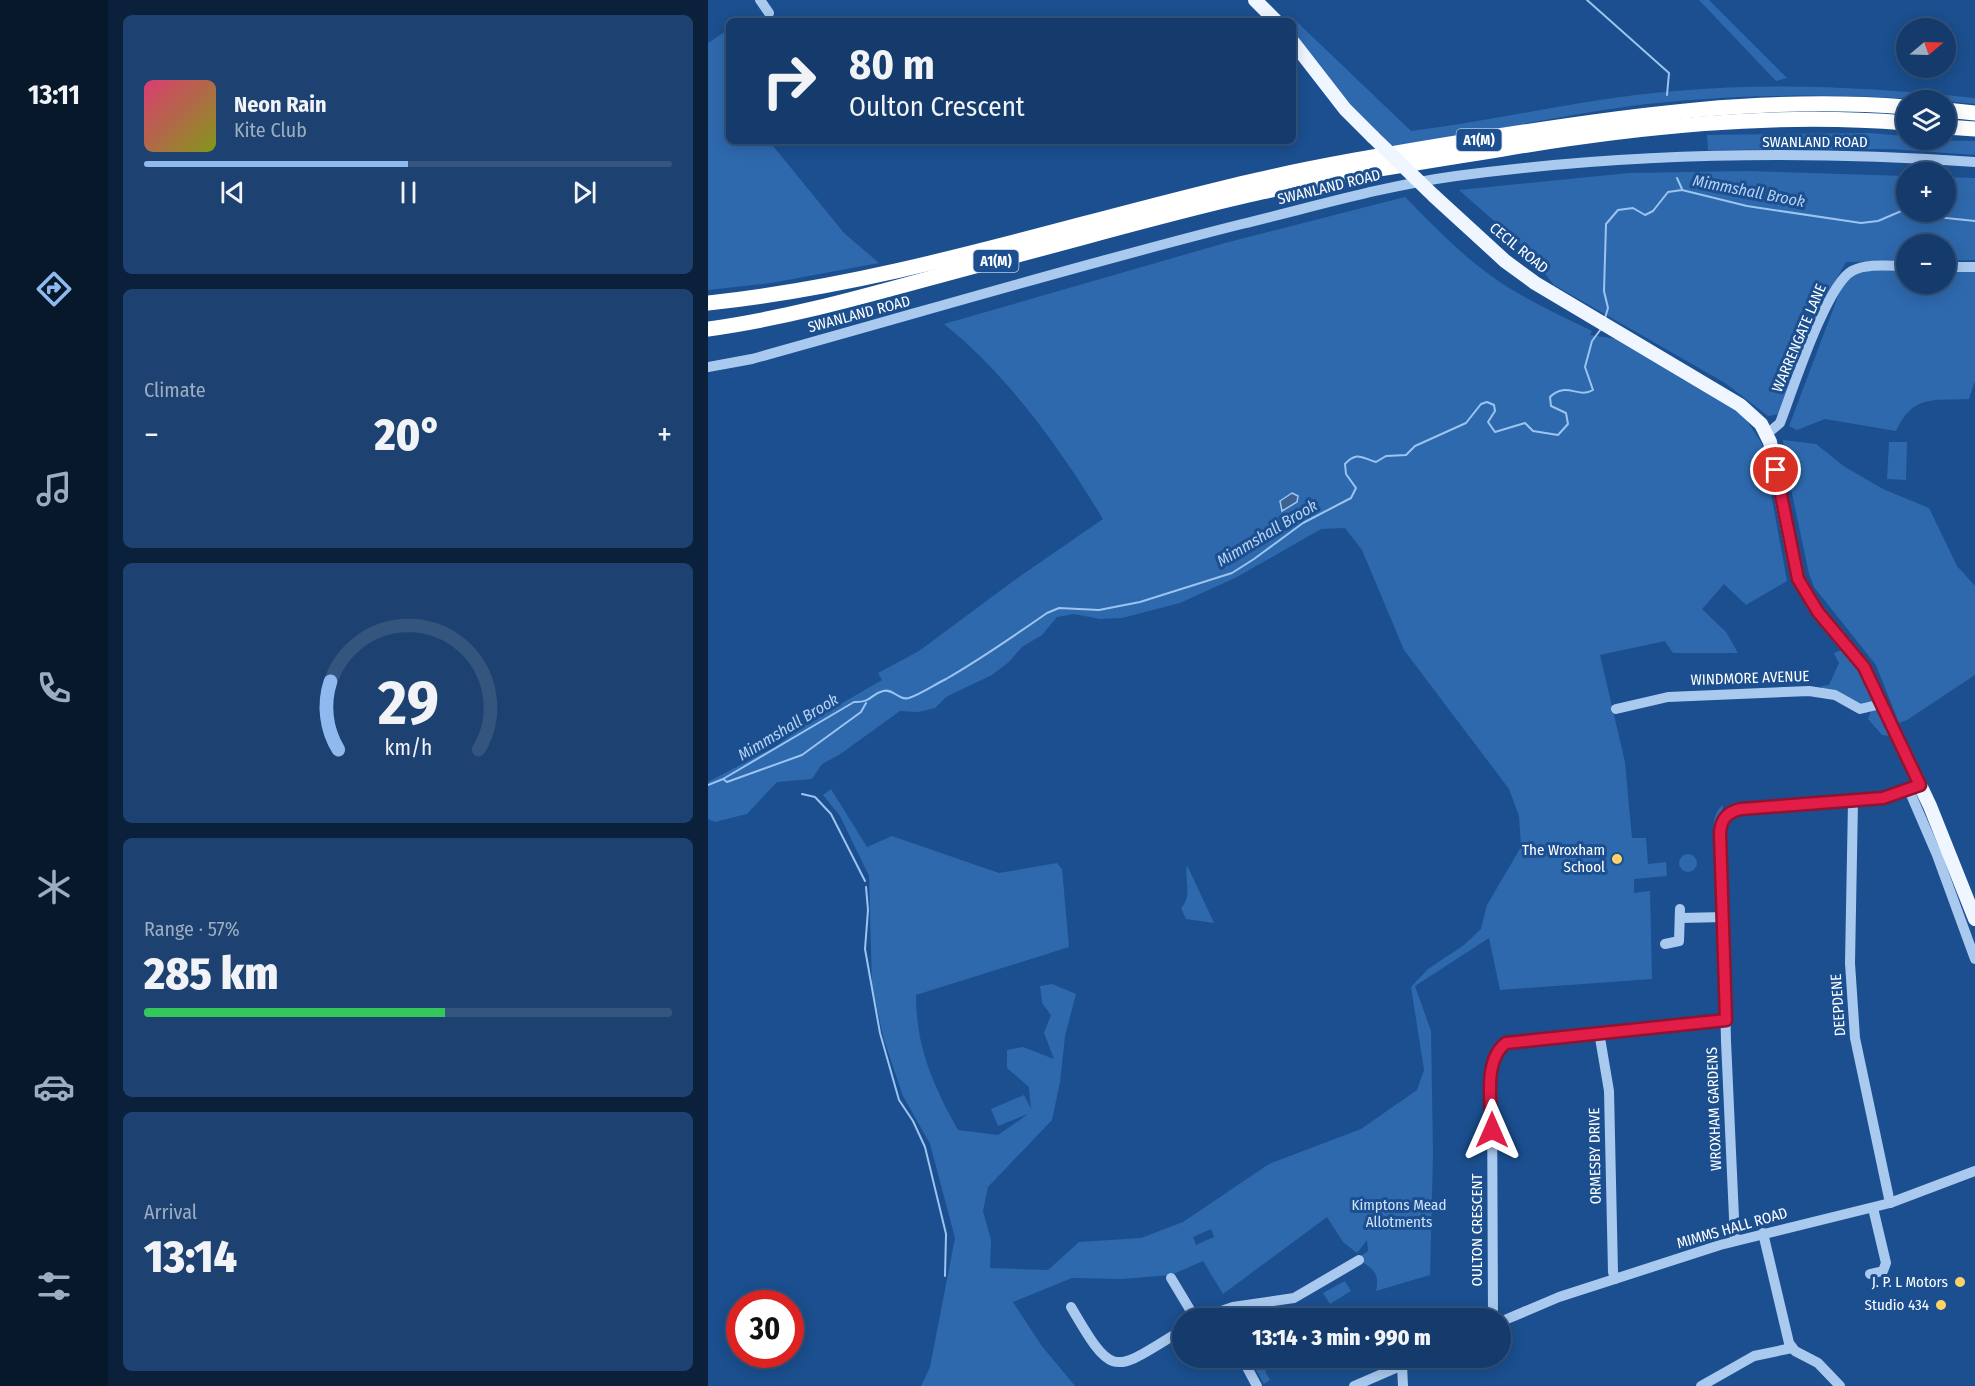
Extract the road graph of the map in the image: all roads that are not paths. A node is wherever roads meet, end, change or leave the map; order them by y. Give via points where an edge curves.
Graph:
1 (760, 0) edge
2 (1255, 0) edge
3 (769, 13) dead end
4 (1273, 18) edge
5 (1296, 46) edge
6 (1896, 106) edge
7 (1956, 111) edge
8 (1975, 113) edge
9 (1896, 123) edge
10 (1956, 128) edge
11 (1975, 129) edge
12 (1975, 162) edge
13 (1896, 267) edge
14 (1956, 267) edge
15 (1975, 267) edge
16 (708, 303) edge
17 (708, 329) edge
18 (708, 367) edge
19 (1766, 432) junction
20 (1881, 704) junction
21 (1616, 709) dead end
22 (1915, 788) junction
23 (1852, 801) junction
24 (1725, 917) junction
25 (1975, 919) edge
26 (1665, 944) dead end
27 (1975, 959) edge
28 (1726, 1020) junction
29 (1599, 1032) junction
30 (1975, 1171) edge
31 (1890, 1203) junction
32 (1873, 1208) junction
33 (1763, 1233) junction
34 (1735, 1240) junction
35 (1359, 1260) dead end
36 (1870, 1274) dead end
37 (1171, 1278) dead end
38 (1615, 1279) junction
39 (1071, 1307) dead end
40 (1189, 1308) edge
41 (1250, 1308) edge
42 (1492, 1308) edge
43 (1511, 1317) edge
44 (1172, 1336) edge
45 (1792, 1348) junction
46 (1247, 1368) edge
47 (1395, 1368) edge
48 (1402, 1368) edge
49 (1704, 1385) edge
50 (1257, 1386) edge
51 (1354, 1386) edge
52 (1403, 1386) edge
53 (1840, 1386) edge

1 - 3 street
2 - 4 main road
5 - 19 main road, CECIL ROAD, bridge via 1345,109 1505,261 1535,283 1740,405 1756,417
6 - 16 highway, A1(M) via 1785,103 1686,109 1415,150 1258,180 914,268
7 - 8 highway
9 - 17 highway, A1(M) via 1784,120 1665,127 1381,169 1260,192 882,292
10 - 11 highway
12 - 18 street, SWANLAND ROAD via 1740,156 1584,162 1455,176 1394,186 1207,233 752,359
13 - 19 street, WARRENGATE LANE via 1856,269 1841,280 1818,325 1780,423
14 - 15 street
19 - 20 main road via 1798,579 1818,612 1864,667
20 - 21 street, WINDMORE AVENUE via 1860,709 1835,695 1809,691 1670,696
20 - 22 main road
22 - 23 street, WROXHAM GARDENS via 1883,798
22 - 25 main road
22 - 27 street
23 - 24 street, WROXHAM GARDENS via 1741,809 1728,814 1720,833
23 - 31 street, DEEPDENE via 1850,963 1855,1038
24 - 26 street via 1680,914 1679,941
24 - 28 street, WROXHAM GARDENS
28 - 29 street, OULTON CRESCENT
28 - 34 street, WROXHAM GARDENS
29 - 38 street, ORMESBY DRIVE via 1609,1091
29 - 42 street, OULTON CRESCENT via 1511,1041 1501,1047 1494,1059
30 - 31 street, MIMMS HALL ROAD
31 - 32 street, MIMMS HALL ROAD
32 - 33 street, MIMMS HALL ROAD
32 - 36 street via 1886,1263 1883,1271
33 - 34 street, MIMMS HALL ROAD
33 - 45 street via 1784,1330
34 - 38 street, MIMMS HALL ROAD
35 - 41 street via 1294,1298
37 - 40 street
38 - 43 street, MIMMS HALL ROAD
39 - 44 street via 1100,1354 1114,1363 1131,1361
45 - 49 street via 1754,1356
45 - 53 street via 1818,1364
46 - 50 street
47 - 51 street
48 - 52 street

